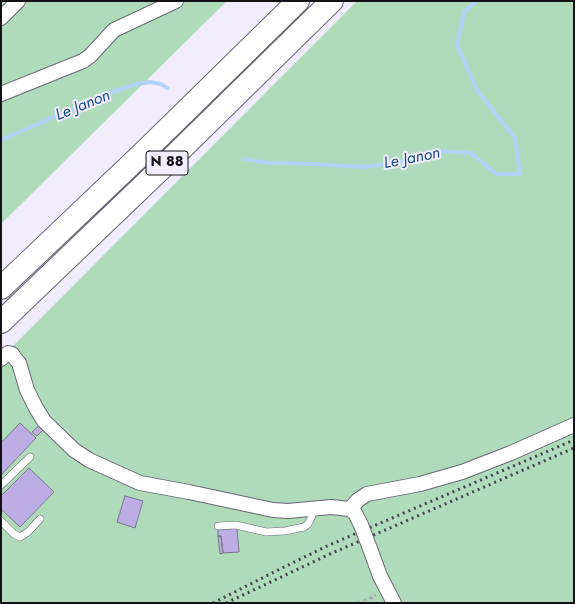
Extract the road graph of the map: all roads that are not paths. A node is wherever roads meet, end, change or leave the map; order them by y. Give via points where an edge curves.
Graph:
1 (18, 1) edge
2 (176, 1) edge
3 (298, 1) edge
4 (332, 1) edge
5 (1, 18) edge
6 (1, 94) edge
7 (1, 288) edge
8 (1, 322) edge
9 (1, 359) edge
10 (574, 425) edge
11 (30, 457) dead end
12 (1, 486) edge
13 (312, 508) junction
14 (350, 509) junction
15 (40, 520) dead end
16 (1, 521) edge
17 (218, 526) dead end
18 (394, 603) edge

1 - 5 street
2 - 6 street via 114,30 83,61
3 - 7 highway, N 88
4 - 8 highway, N 88
9 - 13 street via 12,354 19,363 27,390 44,421 74,450 89,460 152,486 273,510
10 - 14 street via 462,472 420,484 367,494
11 - 12 lane
13 - 14 street
13 - 17 lane via 311,521 308,524 285,532
14 - 18 street, bridge via 361,525 380,576
15 - 16 lane via 20,537

